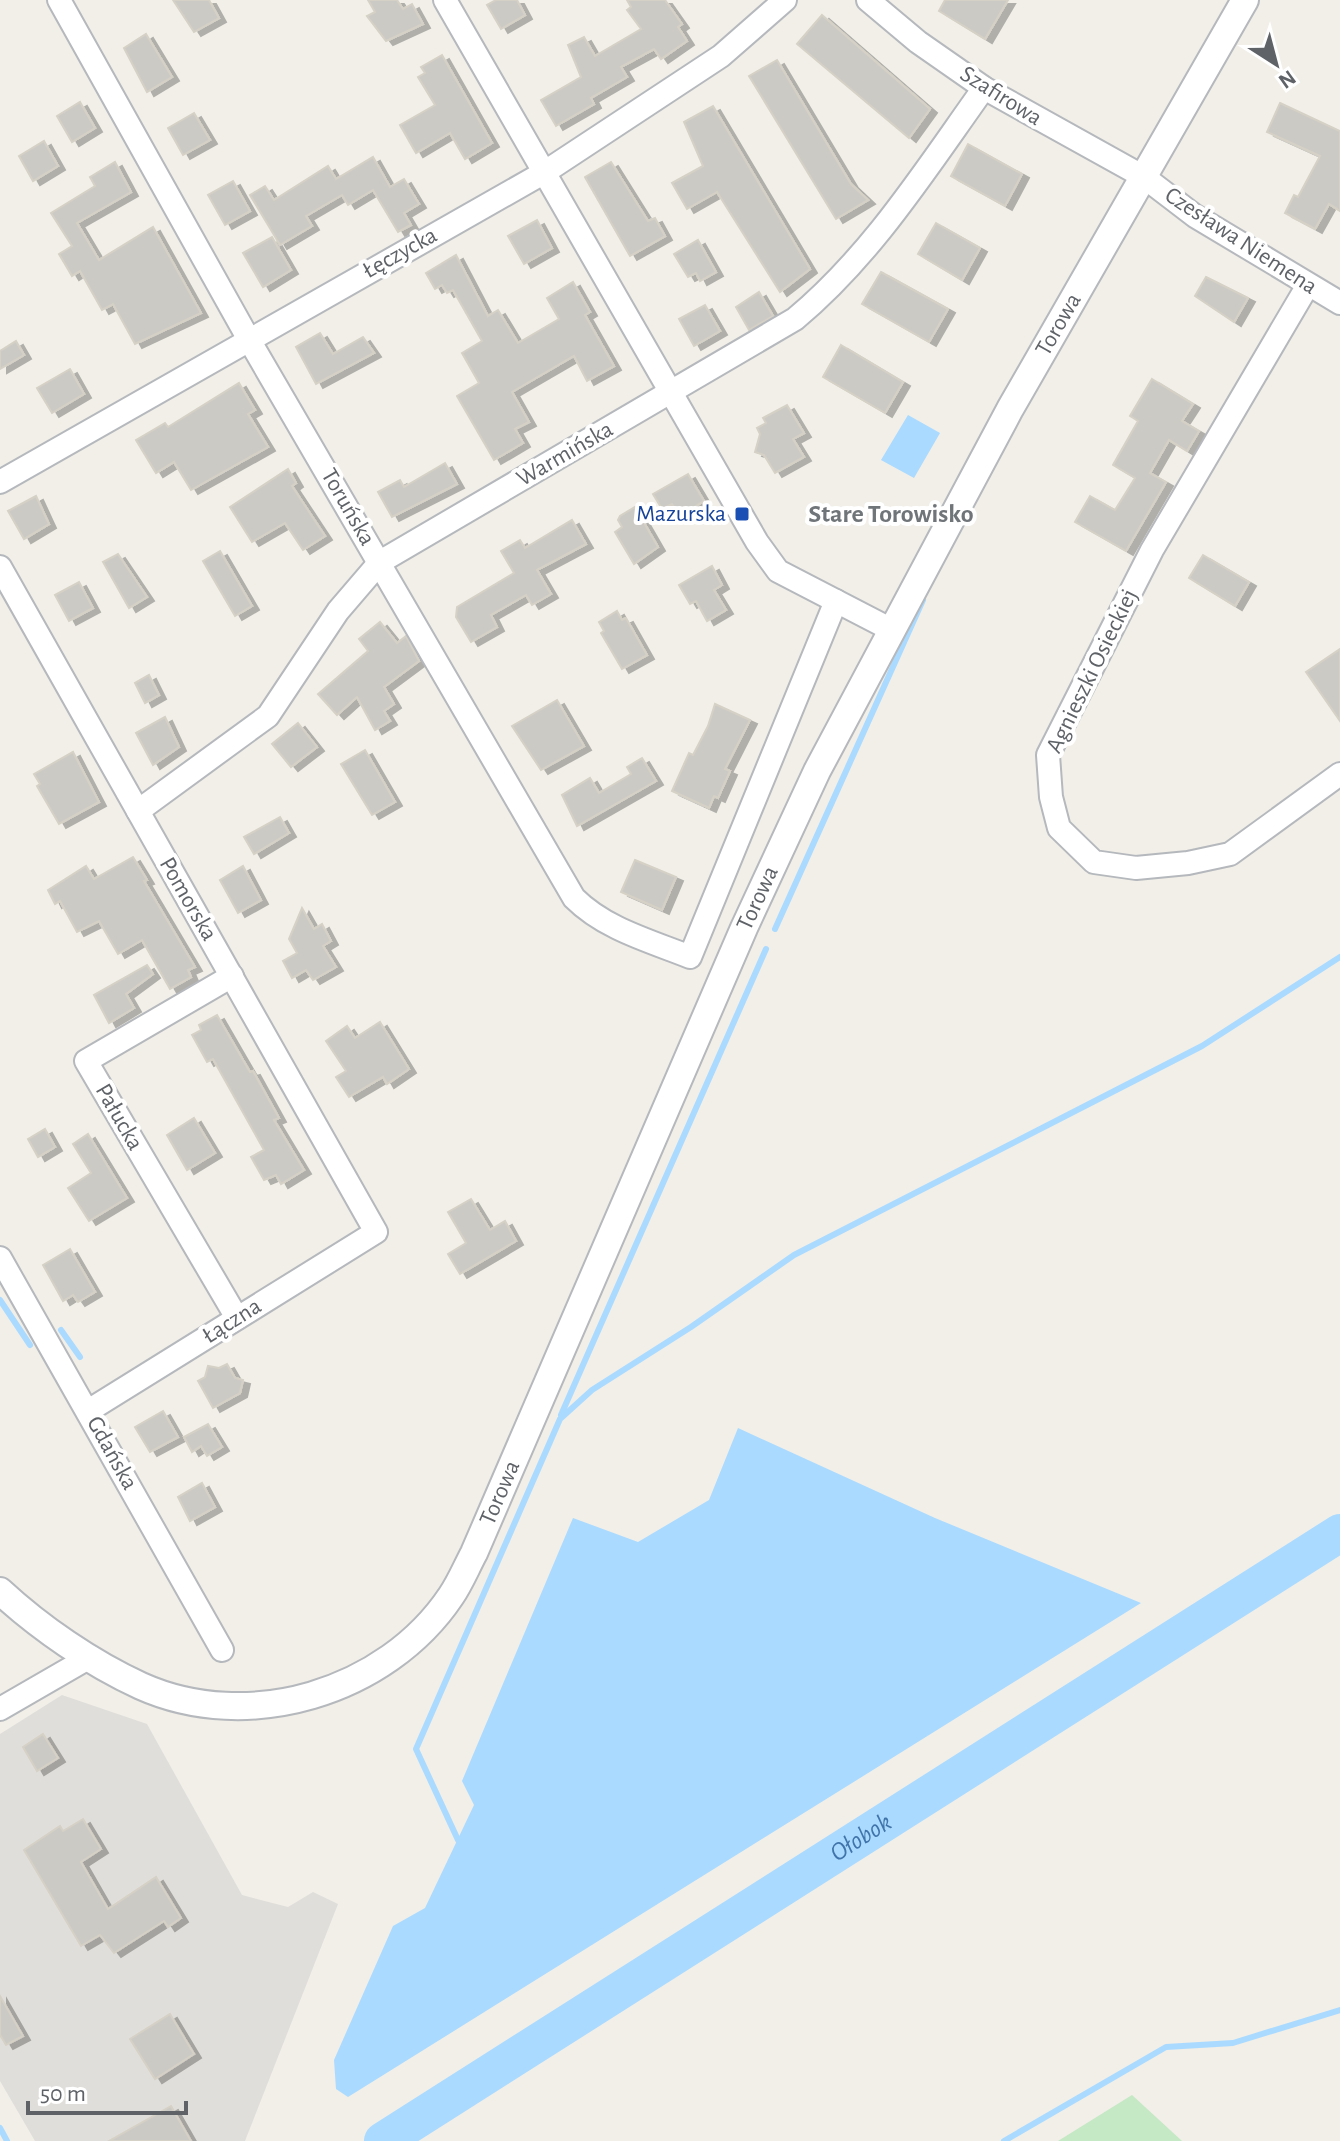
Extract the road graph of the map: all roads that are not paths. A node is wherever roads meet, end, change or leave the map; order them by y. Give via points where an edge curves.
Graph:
1 (59, 0) edge
2 (445, 0) edge
3 (785, 0) edge
4 (868, 0) edge
5 (1245, 0) edge
6 (984, 88) junction
7 (545, 172) junction
8 (1144, 177) junction
9 (1308, 285) junction
10 (1340, 303) edge
11 (248, 338) junction
12 (672, 392) junction
13 (0, 482) edge
14 (380, 562) junction
15 (0, 567) edge
16 (836, 601) junction
17 (890, 629) junction
18 (1340, 774) edge
19 (138, 811) junction
20 (232, 976) junction
21 (376, 1232) joint
22 (0, 1258) edge
23 (237, 1318) junction
24 (88, 1411) junction
25 (0, 1591) edge
26 (222, 1650) dead end
27 (90, 1657) junction
28 (0, 1709) edge

1 - 11 street, Toruńska
2 - 7 street
3 - 7 street, Łęczycka via 721,56
4 - 6 street, Szafirowa
5 - 8 street, Torowa
6 - 8 street, Szafirowa
6 - 12 street, Warmińska via 850,269 795,319
7 - 11 street, Łęczycka
7 - 12 street
8 - 9 street, Czesława Niemena via 1195,216
8 - 17 street, Torowa
9 - 10 street, Czesława Niemena
9 - 18 street, Agnieszki Osieckiej via 1152,550 1048,755 1059,828 1094,862 1136,868 1230,854
11 - 13 street, Łęczycka
11 - 14 street, Toruńska
12 - 14 street, Warmińska
12 - 16 street via 778,571
14 - 16 street, Toruńska via 574,898 618,929 690,957
14 - 19 street, Warmińska via 338,611 268,716
15 - 19 street, Pomorska
16 - 17 street
17 - 27 street, Torowa via 744,928 451,1597 403,1647 362,1675 296,1700 226,1707 144,1687
19 - 20 street, Pomorska
20 - 21 street, Pomorska
20 - 23 street, Pałucka via 86,1061
21 - 23 street, Łączna
22 - 24 street, Gdańska
23 - 24 street, Łączna
24 - 26 street, Gdańska
25 - 27 street, Torowa
27 - 28 street

